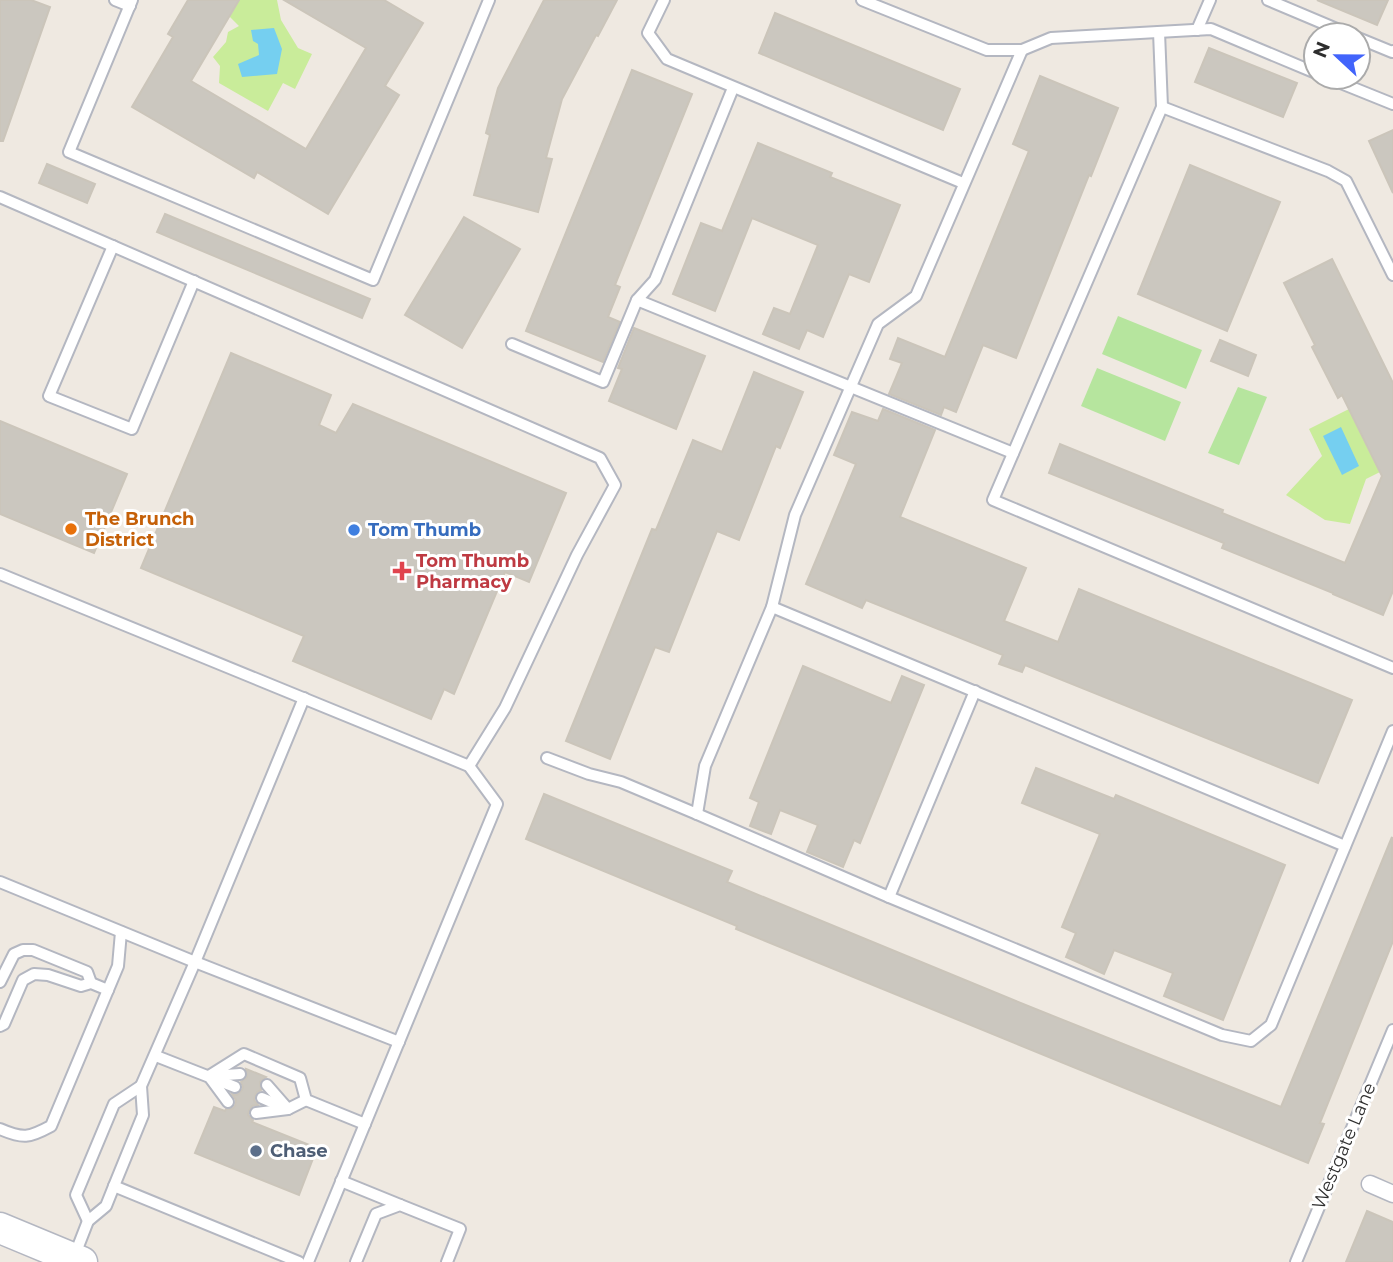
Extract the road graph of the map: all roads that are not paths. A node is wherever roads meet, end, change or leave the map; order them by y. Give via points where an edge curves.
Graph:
1 (116, 0) edge
2 (489, 0) edge
3 (664, 0) edge
4 (862, 0) edge
5 (1210, 0) edge
6 (1268, 0) edge
7 (131, 3) edge
8 (1318, 21) edge
9 (1197, 30) junction
10 (1159, 32) junction
11 (1372, 44) edge
12 (1022, 50) junction
13 (1393, 51) edge
14 (1302, 67) edge
15 (733, 88) junction
16 (1361, 91) edge
17 (1393, 104) edge
18 (1162, 107) junction
19 (963, 183) junction
20 (0, 197) edge
21 (113, 246) junction
22 (1393, 275) edge
23 (194, 281) junction
24 (637, 300) junction
25 (512, 344) dead end
26 (851, 387) junction
27 (1013, 453) junction
28 (0, 574) edge
29 (772, 607) junction
30 (1393, 668) edge
31 (975, 691) junction
32 (304, 698) junction
33 (1393, 731) edge
34 (547, 758) dead end
35 (469, 766) junction
36 (697, 814) junction
37 (1345, 846) junction
38 (0, 882) edge
39 (890, 897) junction
40 (121, 932) junction
41 (195, 962) junction
42 (0, 982) edge
43 (91, 983) junction
44 (108, 990) junction
45 (0, 1026) edge
46 (1393, 1030) edge
47 (399, 1042) junction
48 (156, 1056) junction
49 (240, 1074) dead end
50 (209, 1076) junction
51 (267, 1085) dead end
52 (141, 1086) junction
53 (234, 1087) dead end
54 (262, 1098) dead end
55 (306, 1100) junction
56 (228, 1102) dead end
57 (288, 1109) junction
58 (256, 1113) dead end
59 (365, 1124) junction
60 (0, 1129) edge
61 (341, 1181) junction
62 (1370, 1184) dead end
63 (114, 1186) junction
64 (1393, 1194) edge
65 (401, 1205) junction
66 (88, 1221) junction
67 (0, 1228) edge
68 (76, 1261) edge
69 (299, 1262) edge
70 (308, 1262) edge
71 (356, 1262) edge
72 (447, 1262) edge
73 (1296, 1262) edge

1 - 7 lane
2 - 7 lane via 373,280 69,152
3 - 15 lane via 648,33 667,59
4 - 12 lane via 986,50
5 - 9 lane
6 - 8 lane
9 - 10 lane
9 - 14 lane via 1211,29
10 - 12 lane via 1051,38
10 - 18 lane
11 - 13 lane
12 - 19 lane
15 - 19 lane
15 - 24 lane via 655,280
16 - 17 lane
18 - 22 lane via 1346,181
18 - 27 lane
19 - 26 lane via 916,296 878,324
20 - 21 lane
21 - 23 lane
21 - 23 lane via 49,396 132,429
23 - 35 lane via 600,458 615,485 505,708
24 - 25 lane via 603,382
24 - 26 lane
26 - 27 lane
26 - 29 lane via 795,514
27 - 30 lane via 993,500
28 - 32 lane
29 - 31 lane
29 - 36 lane via 705,766
31 - 37 lane
31 - 39 lane
32 - 35 lane
32 - 41 lane
33 - 37 lane
34 - 36 lane
35 - 47 lane via 497,804
36 - 39 lane
37 - 39 lane via 1271,1025 1251,1041 1223,1035
38 - 40 lane
40 - 41 lane
40 - 44 lane via 118,966
41 - 47 lane
41 - 48 lane
42 - 43 lane via 14,954 33,950 87,972
43 - 44 lane
43 - 45 lane via 81,986 48,975 23,980
44 - 60 lane via 51,1126 20,1138
46 - 73 lane, Westgate Lane
47 - 59 lane
48 - 50 lane
48 - 52 lane
49 - 50 lane
50 - 53 lane
50 - 55 lane via 244,1054 300,1078
50 - 56 lane
51 - 57 lane
52 - 63 lane via 143,1115
52 - 66 lane via 114,1104 76,1195
54 - 57 lane
55 - 57 lane
55 - 59 lane
57 - 58 lane
59 - 61 lane
61 - 65 lane
61 - 70 lane
62 - 64 street
63 - 66 lane via 106,1206
63 - 69 lane
65 - 71 lane via 376,1214
65 - 72 lane via 460,1229
66 - 68 lane
67 - 68 main road

